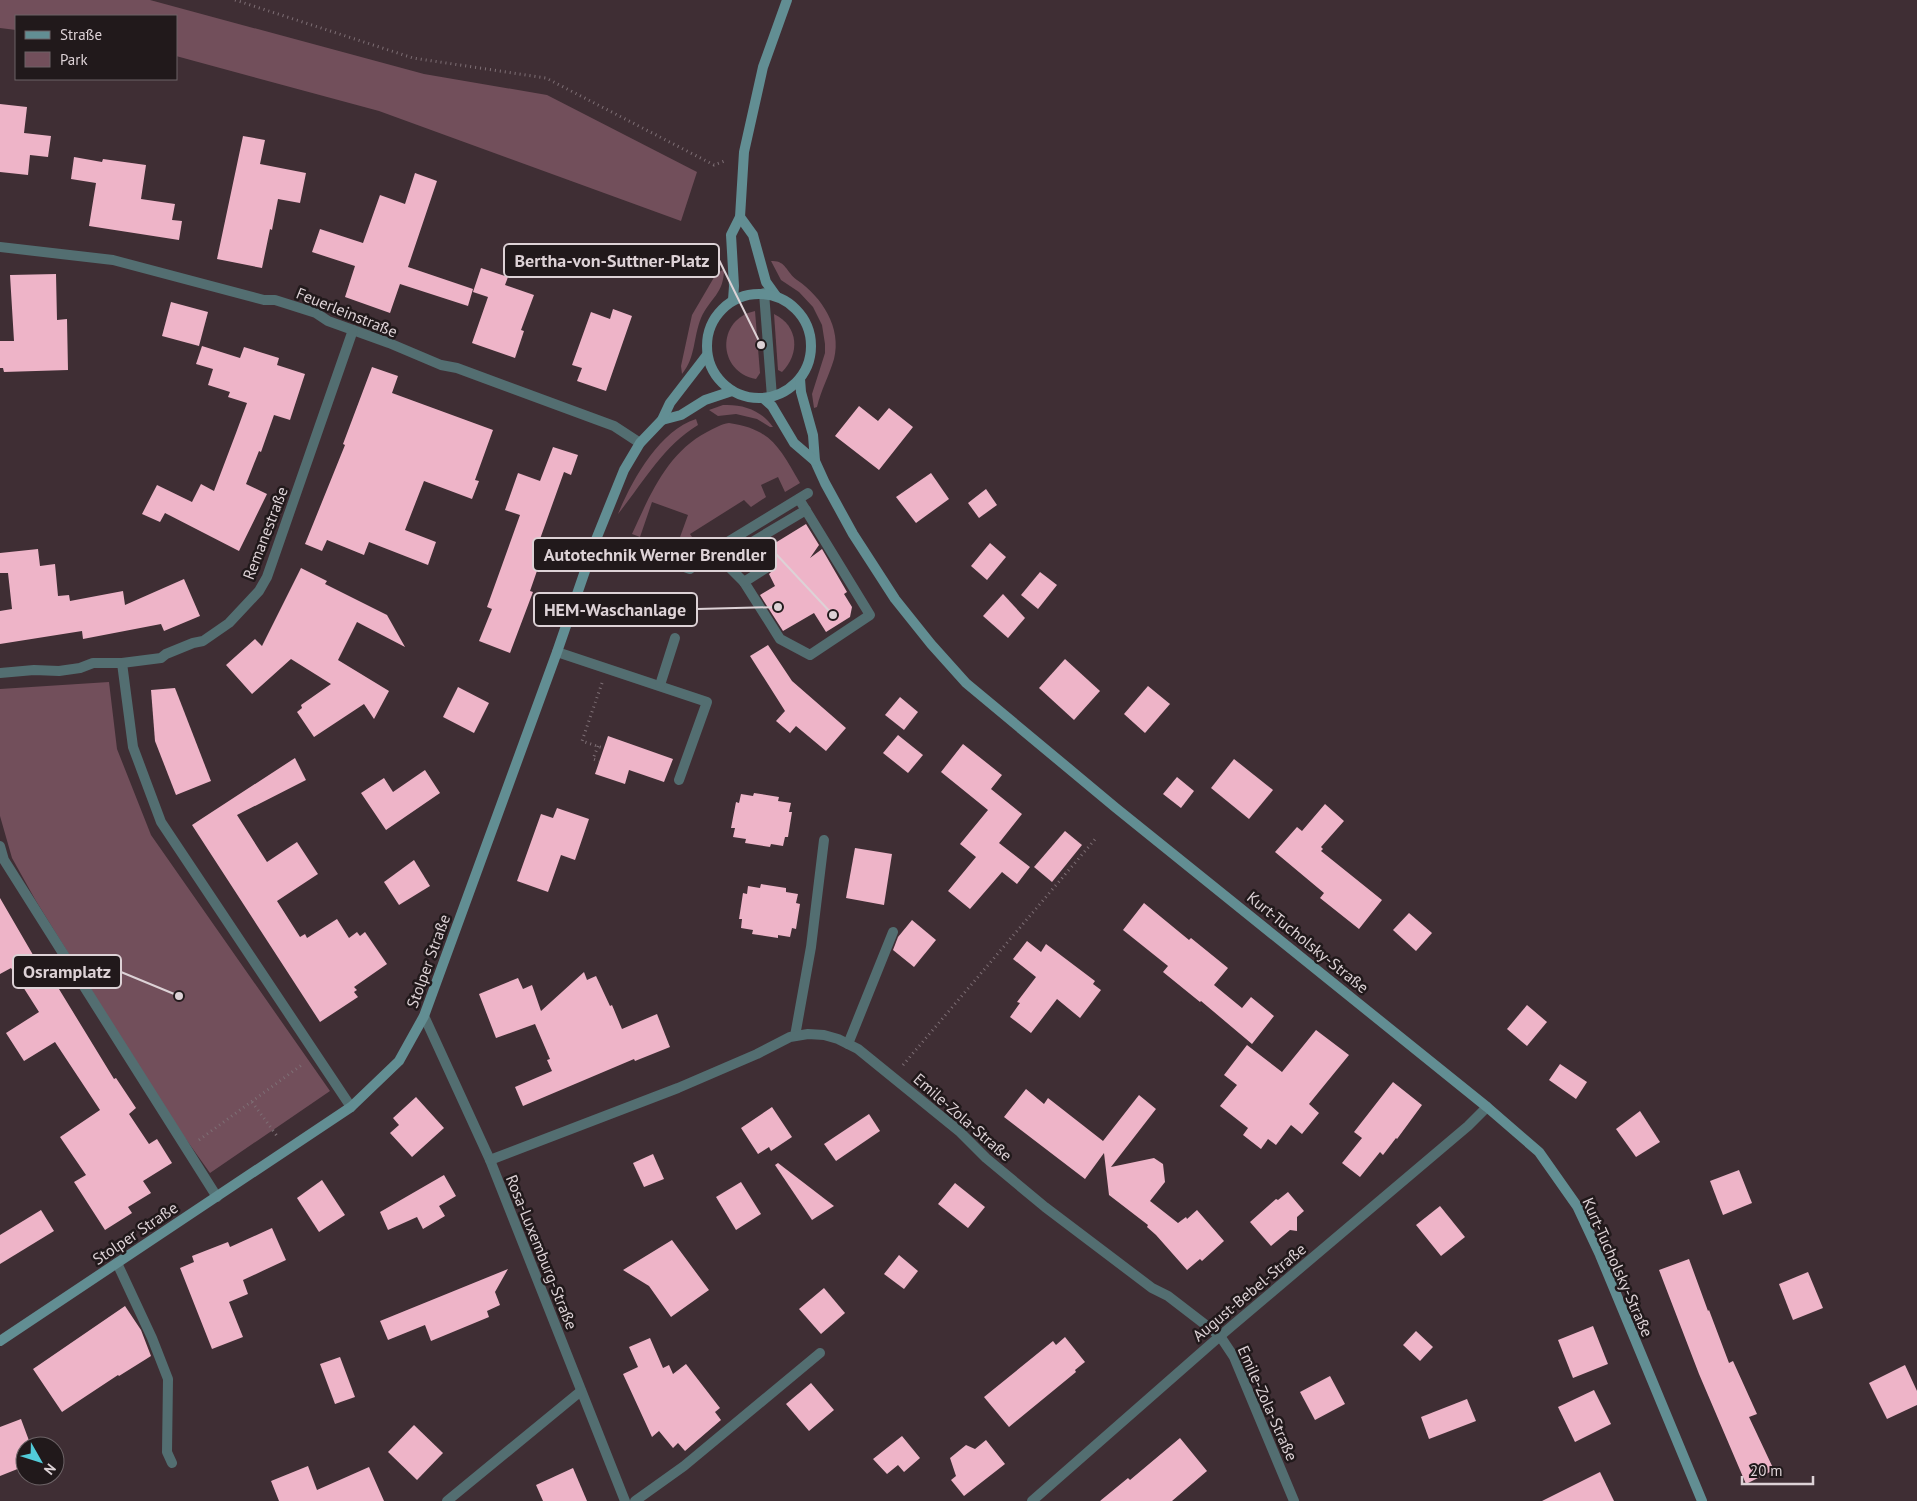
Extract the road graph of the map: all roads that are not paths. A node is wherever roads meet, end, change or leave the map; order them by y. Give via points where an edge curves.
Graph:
1 (787, 0) edge
2 (740, 217) junction
3 (0, 247) edge
4 (764, 293) junction
5 (776, 296) junction
6 (733, 300) junction
7 (353, 330) junction
8 (707, 355) junction
9 (800, 379) junction
10 (732, 391) junction
11 (767, 397) junction
12 (662, 420) junction
13 (640, 443) junction
14 (815, 461) junction
15 (806, 510) junction
16 (595, 542) junction
17 (708, 554) junction
18 (722, 560) junction
19 (766, 568) dead end
20 (744, 582) junction
21 (675, 638) dead end
22 (557, 652) junction
23 (122, 663) junction
24 (0, 673) edge
25 (660, 685) junction
26 (679, 780) dead end
27 (824, 840) dead end
28 (0, 846) edge
29 (893, 932) dead end
30 (424, 1016) junction
31 (795, 1036) junction
32 (848, 1044) junction
33 (351, 1106) junction
34 (1487, 1107) junction
35 (490, 1160) junction
36 (217, 1197) junction
37 (117, 1263) junction
38 (1220, 1336) junction
39 (0, 1341) edge
40 (820, 1353) dead end
41 (581, 1391) junction
42 (172, 1463) dead end
43 (447, 1501) edge
44 (625, 1501) edge
45 (635, 1501) edge
46 (1032, 1501) edge
47 (1294, 1501) edge
48 (1702, 1501) edge

1 - 2 main road via 763,67 744,152
2 - 5 main road via 753,235 766,282
2 - 6 main road via 731,235
3 - 7 street, Feuerleinstraße via 112,260 264,300 275,300 316,313
4 - 5 main road
4 - 6 main road
4 - 11 street
5 - 9 main road via 793,306 806,321 811,348
6 - 8 main road via 717,314 708,334
7 - 13 street, Feuerleinstraße via 441,365 579,412 614,426
7 - 23 street, Remanestraße via 267,577 259,591 229,623 203,641 161,658
8 - 10 main road via 720,381
8 - 12 main road, Stolper Straße via 670,403
9 - 11 main road via 787,390
9 - 14 main road, Kurt-Tucholsky-Straße via 813,435
10 - 11 main road via 747,397
10 - 12 main road, Stolper Straße via 705,400 681,415
11 - 14 main road, Kurt-Tucholsky-Straße via 794,443
12 - 13 main road, Stolper Straße
13 - 16 main road, Stolper Straße via 624,470
14 - 34 main road, Kurt-Tucholsky-Straße via 854,534 895,599 966,683
15 - 17 street via 804,496
15 - 18 street
15 - 20 street via 817,535 870,615 810,655 780,639
16 - 17 street via 622,544 690,569
16 - 22 main road, Stolper Straße
17 - 18 street
18 - 20 street
19 - 20 street
21 - 25 street
22 - 25 street
22 - 30 main road, Stolper Straße
23 - 24 street, Remanestraße via 93,663 59,671
23 - 33 street via 133,747 162,822
25 - 26 street via 707,702
27 - 31 street via 811,946
28 - 36 street via 4,860
29 - 32 street
30 - 33 main road, Stolper Straße via 399,1061
30 - 35 street, Rosa-Luxemburg-Straße
31 - 32 street, Emile-Zola-Straße via 824,1035
31 - 35 street, Emile-Zola-Straße via 678,1088
32 - 38 street, Emile-Zola-Straße via 959,1131 986,1158 1045,1206
33 - 36 main road, Stolper Straße
34 - 38 street, August-Bebel-Straße
34 - 48 main road, Kurt-Tucholsky-Straße via 1539,1152 1577,1206
35 - 41 street, Rosa-Luxemburg-Straße
36 - 37 main road, Stolper Straße
37 - 39 main road, Stolper Straße
37 - 42 street via 168,1379 167,1452
38 - 46 street, August-Bebel-Straße
38 - 47 street, Emile-Zola-Straße via 1234,1357
40 - 45 street via 684,1466
41 - 43 street
41 - 44 street, Rosa-Luxemburg-Straße

